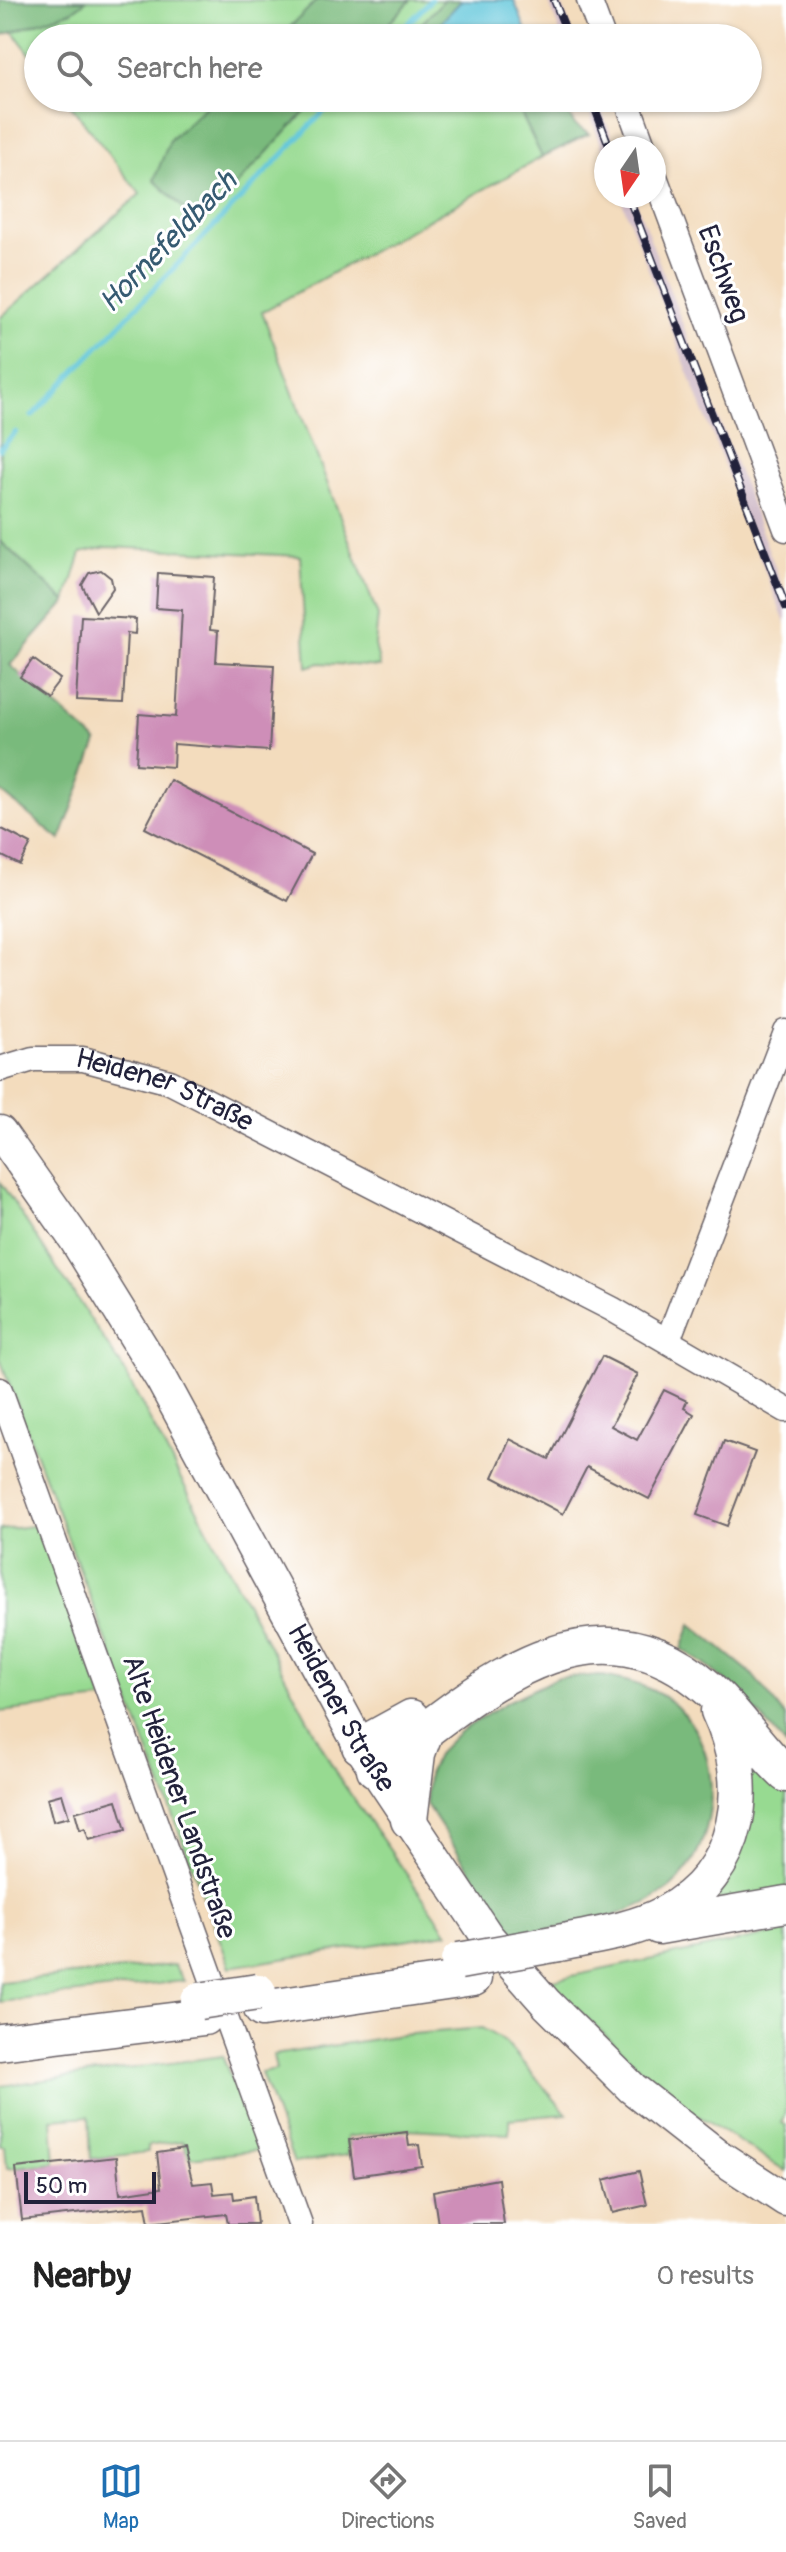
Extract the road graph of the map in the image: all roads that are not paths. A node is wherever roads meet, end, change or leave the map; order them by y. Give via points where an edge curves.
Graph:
1 (589, 0) edge
2 (598, 24) edge
3 (631, 112) edge
4 (640, 136) edge
5 (666, 206) edge
6 (786, 529) edge
7 (786, 1032) edge
8 (0, 1069) edge
9 (0, 1132) edge
10 (668, 1340) junction
11 (0, 1390) edge
12 (786, 1410) edge
13 (708, 1688) junction
14 (466, 1702) junction
15 (425, 1731) junction
16 (368, 1758) junction
17 (786, 1774) edge
18 (409, 1820) junction
19 (786, 1904) edge
20 (786, 1921) edge
21 (564, 1952) junction
22 (202, 2009) junction
23 (0, 2026) edge
24 (0, 2042) edge
25 (786, 2200) edge
26 (300, 2224) edge

1 - 2 street
3 - 4 street
5 - 6 street, Eschweg
7 - 10 street
8 - 10 street, Heidener Straße via 33,1059 83,1059 170,1082
9 - 16 main road, Heidener Straße via 75,1239 162,1380
10 - 12 street, Heidener Straße
11 - 26 street, Alte Heidener Landstraße
13 - 14 highway via 652,1654 594,1643 535,1660
13 - 17 highway
13 - 21 highway via 734,1742 739,1775 738,1817 711,1873 686,1901 662,1915
14 - 15 highway
14 - 16 highway via 411,1718
15 - 16 highway
15 - 18 highway
16 - 18 main road, Heidener Straße
18 - 25 main road, Heidener Straße via 487,1936 577,2035 678,2125
19 - 21 highway
20 - 21 highway
21 - 22 highway, bridge
22 - 23 highway
22 - 24 highway

